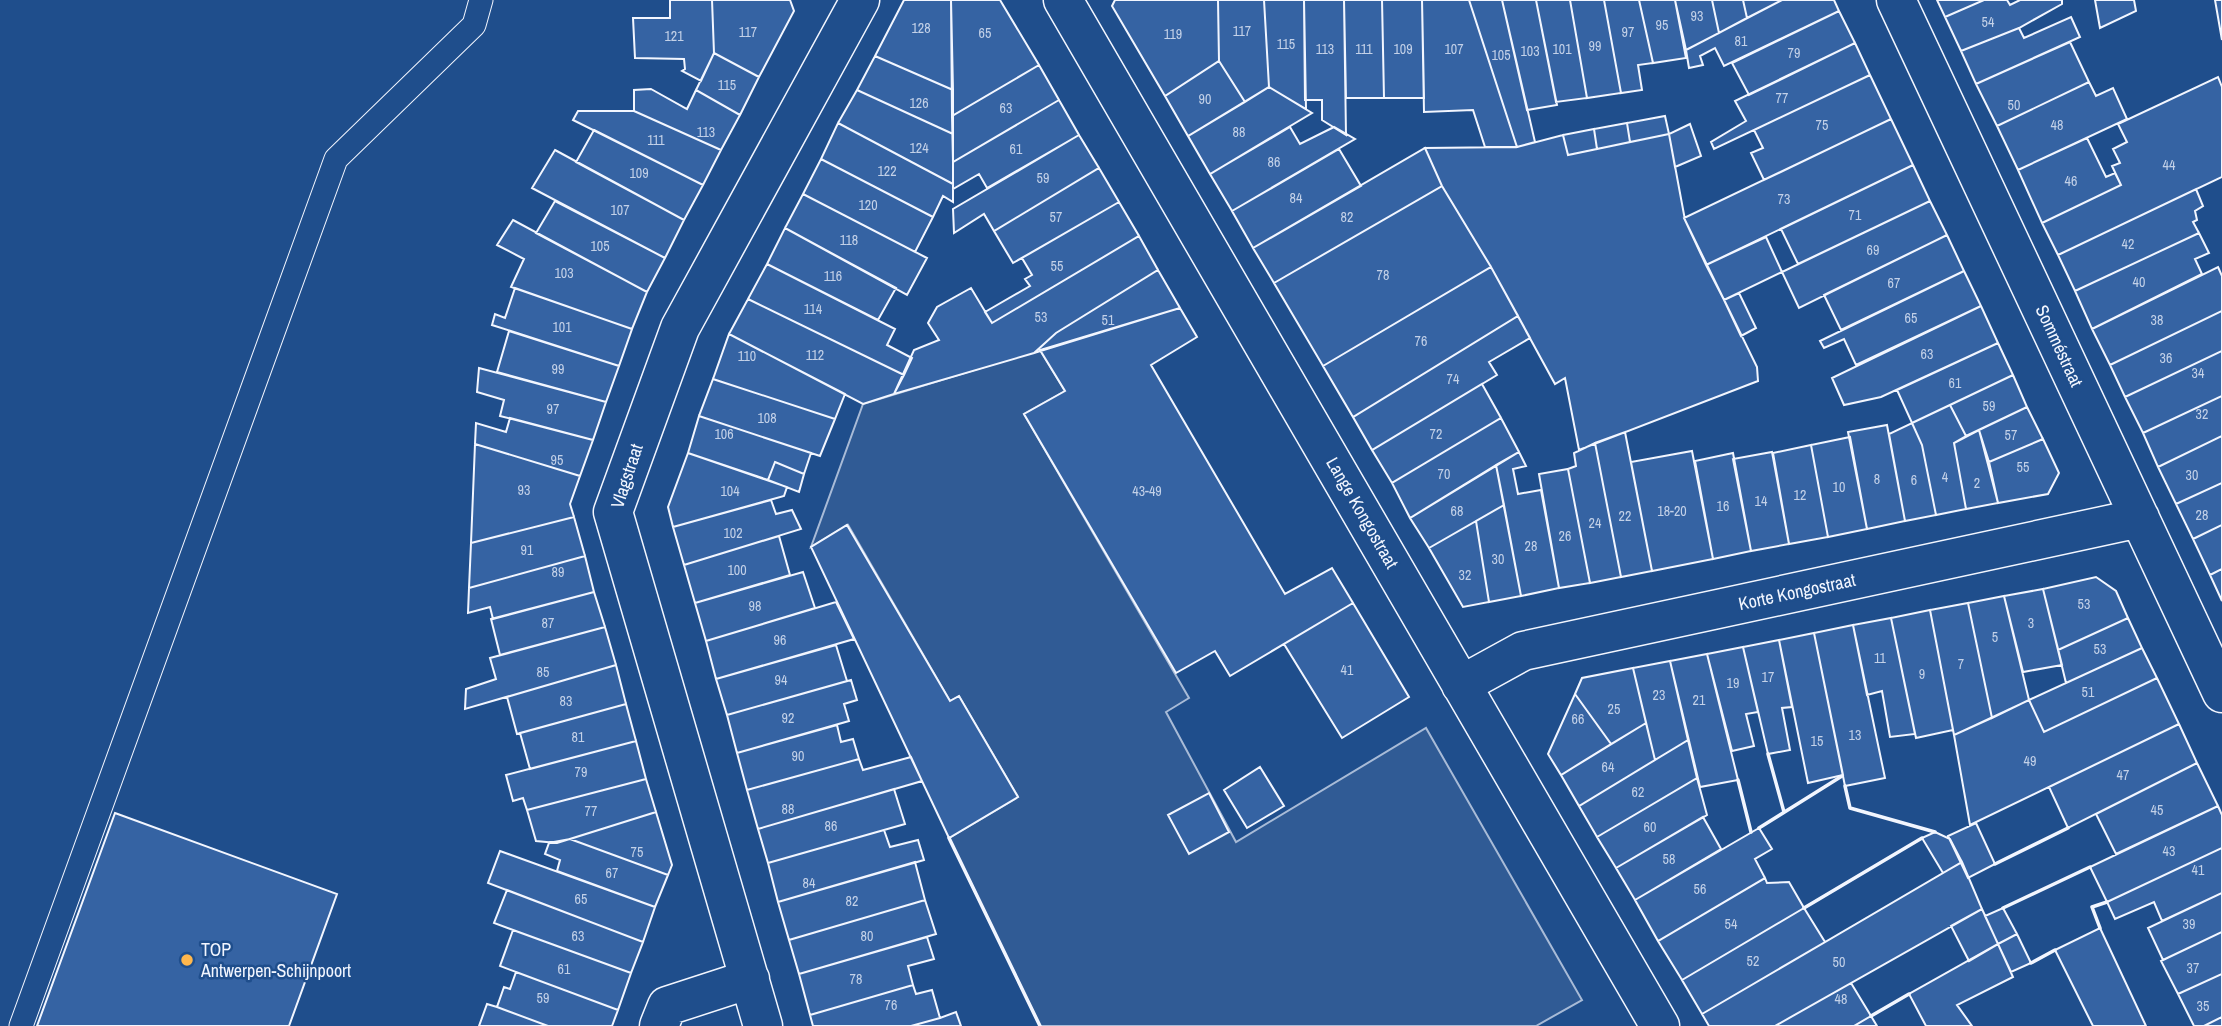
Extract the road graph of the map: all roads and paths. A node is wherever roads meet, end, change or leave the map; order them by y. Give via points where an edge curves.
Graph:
1 (481, 0) edge
2 (860, 0) edge
3 (1063, 0) edge
4 (1896, 0) edge
5 (2140, 518) junction
6 (1461, 685) junction
7 (2222, 693) edge
8 (750, 979) junction
9 (21, 1026) edge
10 (659, 1026) edge
11 (763, 1026) edge
12 (1660, 1026) edge

1 - 9 lane via 474,25 336,159
2 - 8 street, Vlagstraat via 680,328 613,512
3 - 6 street, Lange Kongostraat
4 - 5 street, Somméstraat
5 - 6 street, Korte Kongostraat via 1523,651
5 - 7 street, Somméstraat
6 - 12 street, Lange Kongostraat
8 - 10 street via 667,1006
8 - 11 street, Vlagstraat

